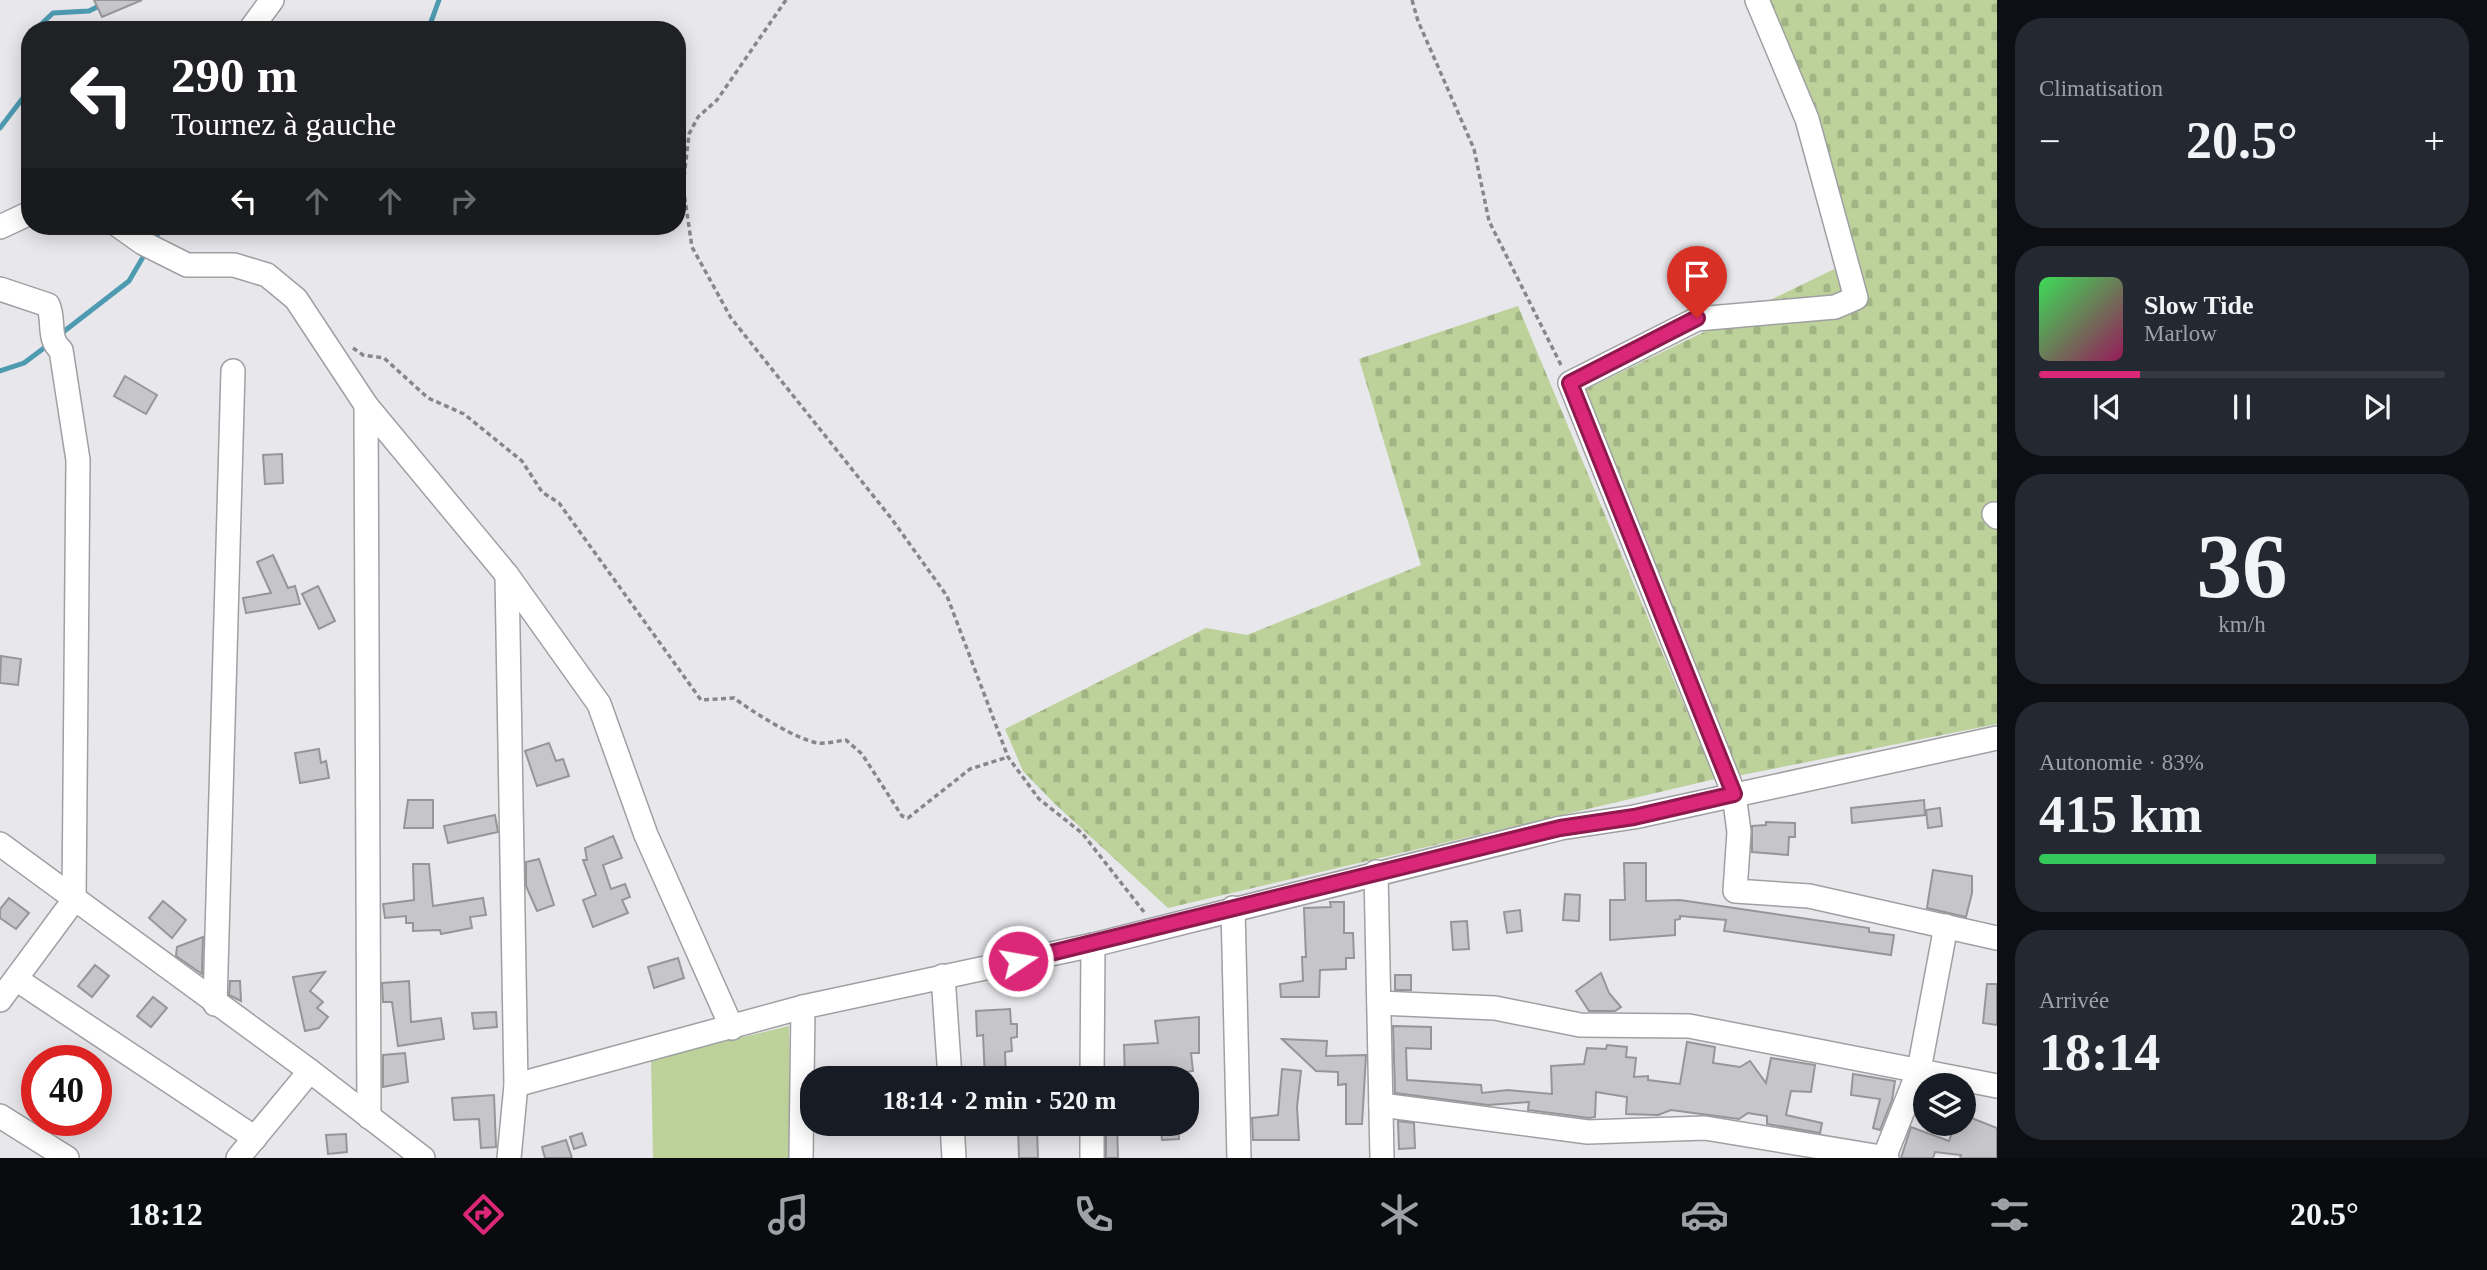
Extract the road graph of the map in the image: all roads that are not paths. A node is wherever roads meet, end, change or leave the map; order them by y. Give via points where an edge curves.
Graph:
1 (272, 0) edge
2 (1757, 0) edge
3 (257, 21) edge
4 (21, 217) edge
5 (0, 227) edge
6 (132, 235) edge
7 (0, 289) edge
8 (233, 370) dead end
9 (366, 405) junction
10 (507, 575) junction
11 (1997, 738) edge
12 (1734, 794) junction
13 (0, 844) edge
14 (1376, 872) junction
15 (74, 900) junction
16 (1233, 908) junction
17 (1946, 926) junction
18 (1997, 938) edge
19 (1093, 945) junction
20 (943, 976) junction
21 (6, 988) edge
22 (1379, 1003) junction
23 (215, 1004) junction
24 (803, 1007) junction
25 (732, 1028) junction
26 (949, 1066) edge
27 (1092, 1066) edge
28 (1919, 1070) junction
29 (310, 1071) junction
30 (516, 1085) junction
31 (1997, 1086) edge
32 (1381, 1105) junction
33 (0, 1116) edge
34 (369, 1117) junction
35 (953, 1136) edge
36 (1092, 1136) edge
37 (255, 1138) junction
38 (67, 1158) edge
39 (238, 1158) edge
40 (422, 1158) edge
41 (509, 1158) edge
42 (801, 1158) edge
43 (954, 1158) edge
44 (1092, 1158) edge
45 (1238, 1158) edge
46 (1382, 1158) edge
47 (1885, 1158) edge

1 - 3 street
2 - 12 street via 1807,119 1856,298 1835,307 1697,318 1570,383
4 - 5 street
6 - 9 street via 187,265 234,265 267,275 296,299
7 - 15 street via 48,305 78,460
8 - 23 street
9 - 10 street
9 - 34 street
10 - 25 street via 599,704 646,835
10 - 30 street
11 - 12 street
12 - 14 street via 1560,828
12 - 17 street via 1739,832 1735,891 1809,896
13 - 15 street
14 - 16 street
14 - 22 street
15 - 21 street
15 - 23 street
16 - 19 street
16 - 45 street
17 - 18 street
17 - 28 street
19 - 20 street
19 - 27 street
20 - 24 street
20 - 26 street
21 - 37 street
22 - 28 street via 1495,1007 1580,1025 1689,1026
22 - 32 street
23 - 29 street
24 - 25 street
24 - 42 street
25 - 30 street
28 - 31 street
28 - 47 street
29 - 34 street
29 - 37 street
30 - 41 street
32 - 46 street
32 - 47 street via 1588,1132 1705,1128
33 - 38 street
34 - 40 street
35 - 43 street
36 - 44 street
37 - 39 street

